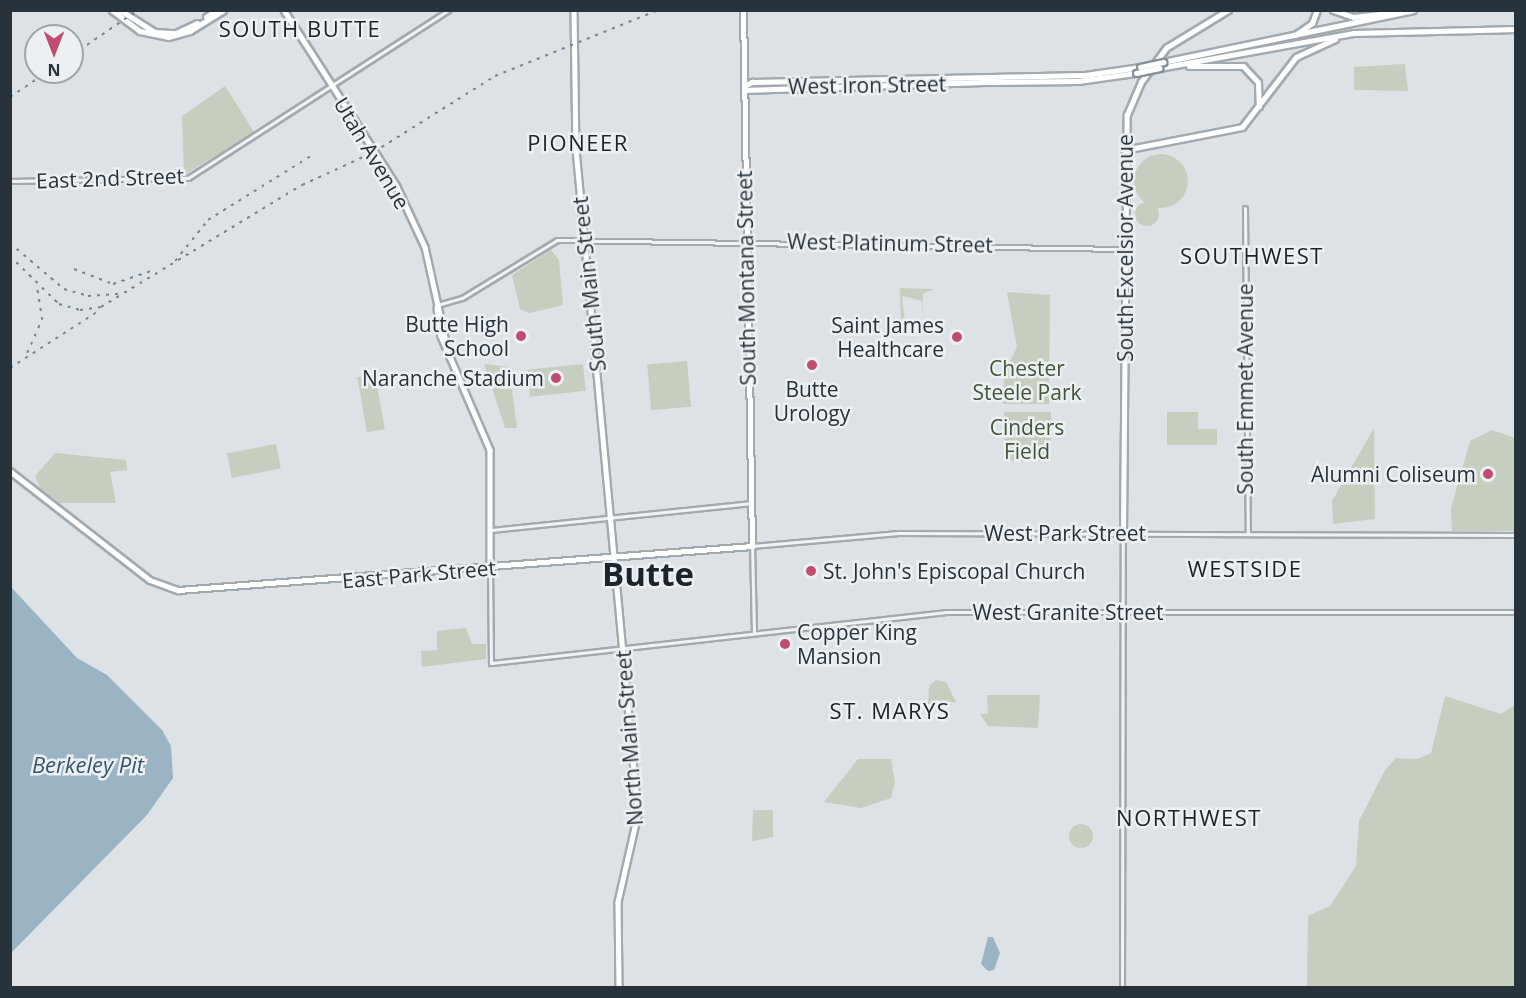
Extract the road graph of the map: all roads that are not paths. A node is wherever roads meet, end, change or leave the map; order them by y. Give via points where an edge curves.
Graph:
1 (112, 10) edge
2 (119, 10) edge
3 (217, 10) edge
4 (223, 10) edge
5 (284, 10) edge
6 (449, 10) edge
7 (574, 10) edge
8 (743, 10) edge
9 (1228, 10) edge
10 (1317, 10) edge
11 (1333, 10) edge
12 (1405, 10) edge
13 (1413, 10) edge
14 (127, 18) junction
15 (1515, 29) edge
16 (1375, 32) junction
17 (1246, 47) junction
18 (1160, 66) junction
19 (990, 80) junction
20 (333, 87) junction
21 (744, 88) junction
22 (1258, 110) junction
23 (1124, 150) junction
24 (10, 181) edge
25 (1245, 208) dead end
26 (584, 241) junction
27 (744, 242) junction
28 (1124, 249) junction
29 (437, 305) junction
30 (446, 342) junction
31 (10, 471) edge
32 (751, 503) junction
33 (611, 517) junction
34 (490, 530) junction
35 (1123, 532) junction
36 (1248, 533) junction
37 (1515, 535) edge
38 (752, 546) junction
39 (615, 558) junction
40 (490, 568) junction
41 (1123, 612) junction
42 (1515, 612) edge
43 (754, 632) junction
44 (624, 647) junction
45 (619, 987) edge
46 (1122, 987) edge

1 - 14 main road
2 - 14 main road
3 - 14 main road via 176,33 155,32
4 - 14 main road via 190,31 168,37
5 - 20 main road, Utah Avenue
6 - 20 street, East 2nd Street
7 - 26 main road, South Main Street via 576,149
8 - 21 main road, South Montana Street
9 - 23 main road, South Excelsior Avenue via 1179,37 1154,62 1129,107
10 - 17 highway via 1299,33
11 - 12 highway via 1358,17
13 - 17 highway
15 - 16 highway
16 - 18 highway
16 - 22 highway via 1323,42 1299,54
17 - 18 highway
18 - 19 highway, bridge
18 - 19 highway, bridge via 1136,73
18 - 22 highway via 1243,66 1258,82
19 - 21 main road, West Iron Street
20 - 24 street, East 2nd Street via 188,178
20 - 29 main road, Utah Avenue via 406,206 425,247
21 - 27 main road, South Montana Street
22 - 23 highway via 1242,127
23 - 28 main road, South Excelsior Avenue
25 - 36 street, South Emmet Avenue
26 - 27 street, West Platinum Street
26 - 29 street, West Platinum Street via 545,244 462,298
26 - 33 main road, South Main Street
27 - 28 street, West Platinum Street
27 - 32 main road, South Montana Street
28 - 35 main road, South Excelsior Avenue
29 - 30 main road, Utah Avenue
29 - 30 main road, Utah Avenue via 441,336
30 - 34 main road via 490,450
31 - 40 main road, East Park Street via 142,574 169,589 224,590
32 - 33 street
32 - 38 main road, South Montana Street
33 - 34 street
33 - 39 main road, South Main Street
34 - 40 main road
35 - 36 street, West Park Street
35 - 38 street, West Park Street via 893,533
35 - 41 street
36 - 37 street, West Park Street
38 - 39 main road, West Park Street
38 - 43 street
39 - 40 main road, East Park Street
39 - 44 main road, North Main Street
40 - 44 street, West Granite Street via 491,663
41 - 42 street, West Granite Street
41 - 43 street, West Granite Street via 945,612
41 - 46 street
43 - 44 street, West Granite Street
44 - 45 main road, North Main Street via 638,814 618,897

